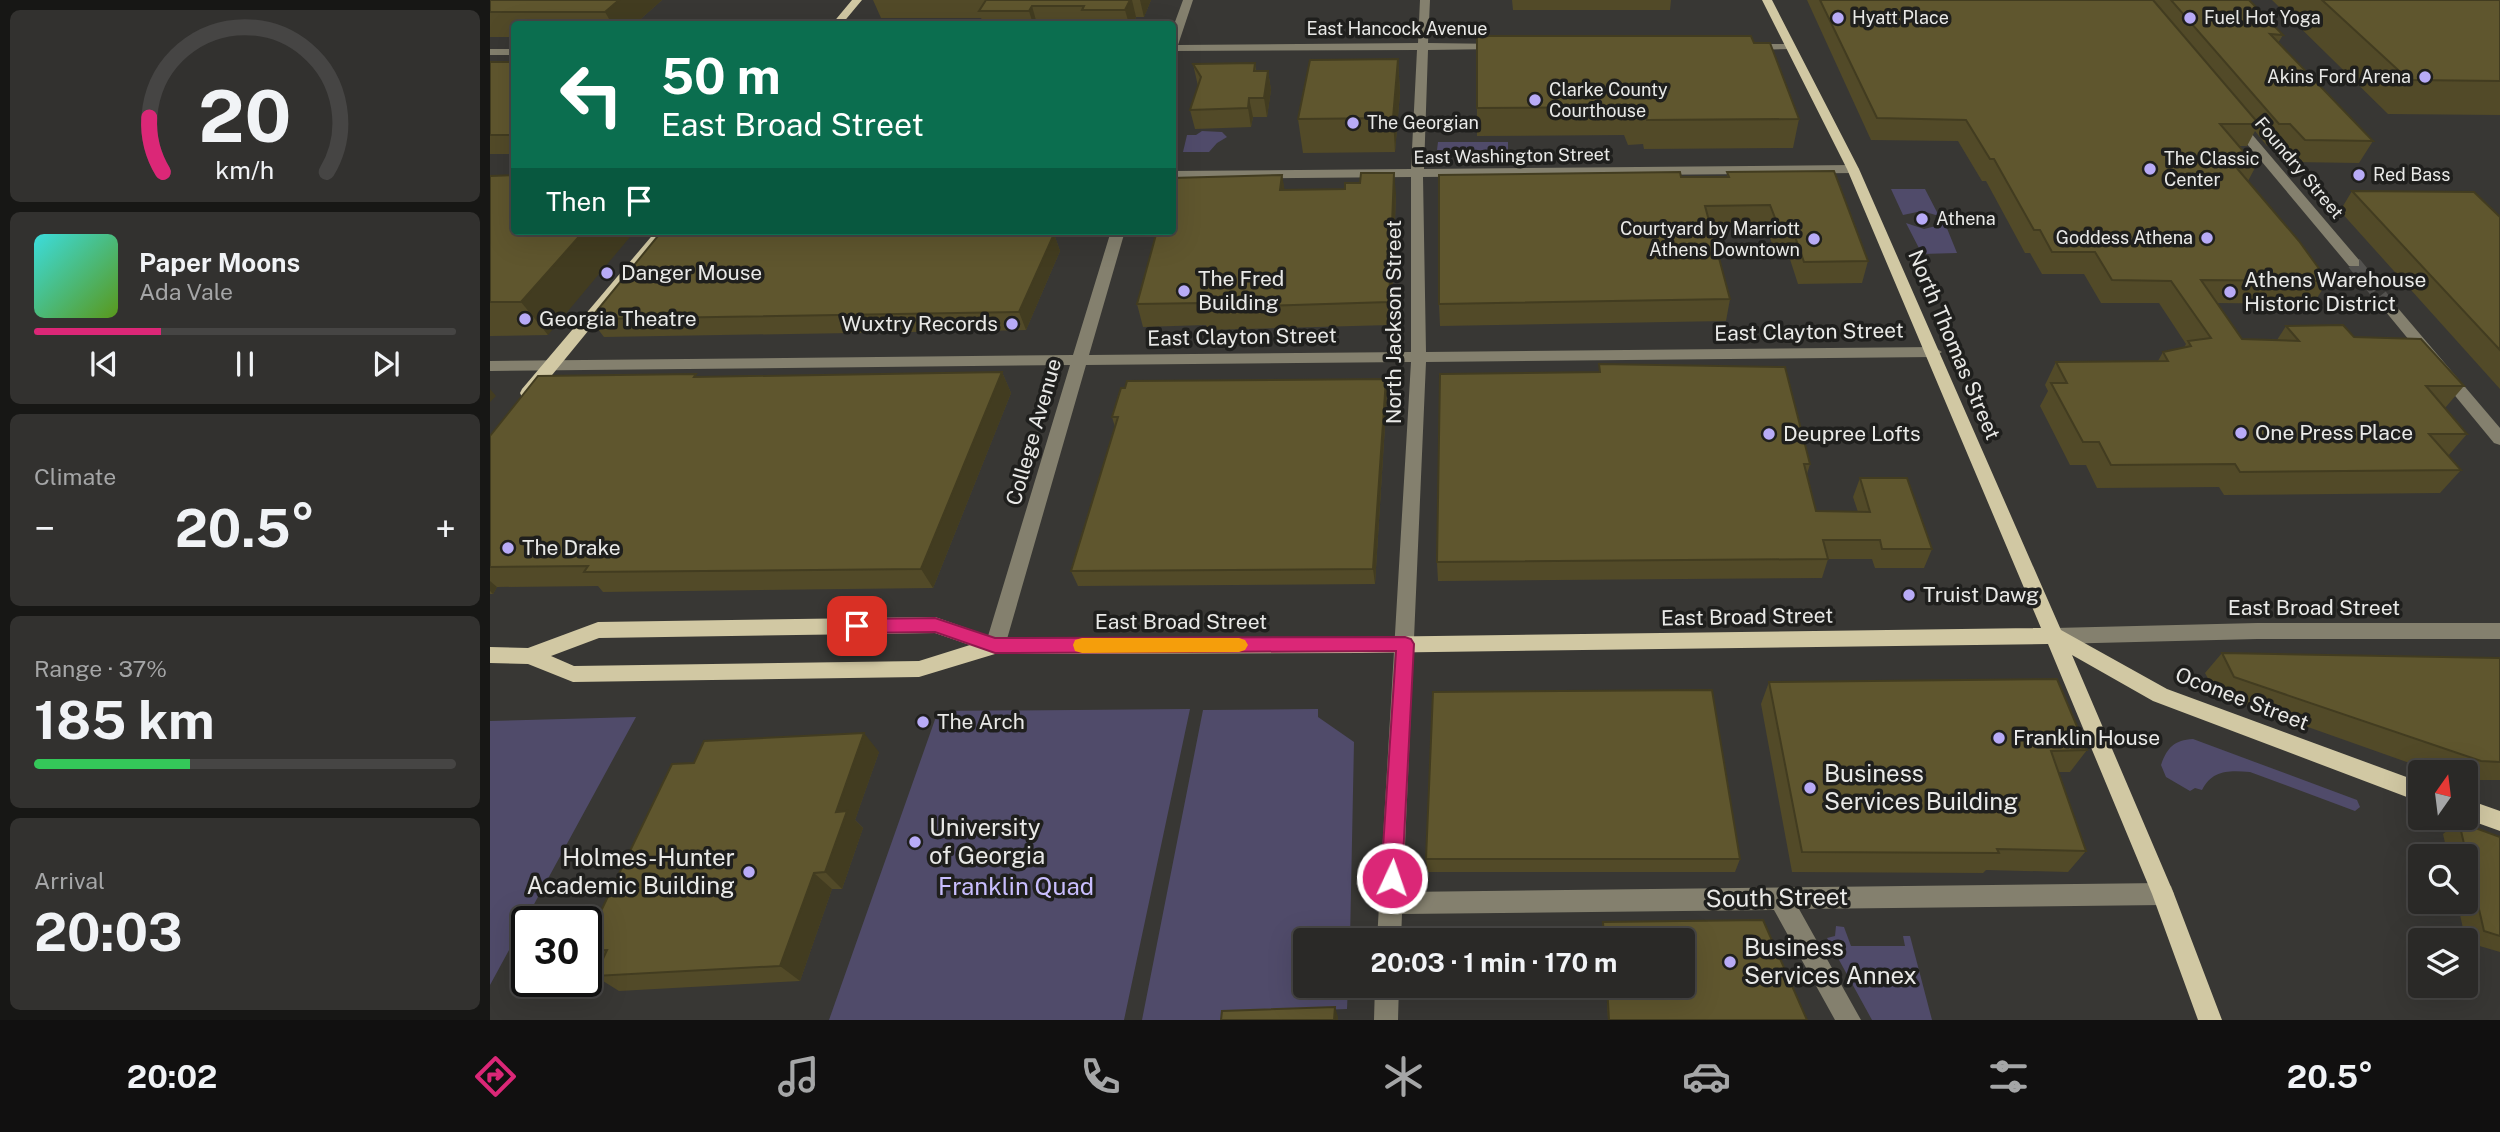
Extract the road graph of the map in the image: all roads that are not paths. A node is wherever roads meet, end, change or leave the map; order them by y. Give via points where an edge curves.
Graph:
1 (857, 0) edge
2 (1188, 0) edge
3 (1425, 0) edge
4 (1767, 0) edge
5 (839, 21) edge
6 (1176, 35) edge
7 (1423, 46) junction
8 (1508, 46) edge
9 (1176, 47) edge
10 (1736, 47) edge
11 (1790, 47) junction
12 (490, 52) edge
13 (511, 52) edge
14 (2225, 109) edge
15 (1853, 169) junction
16 (1417, 174) junction
17 (1176, 175) edge
18 (660, 235) edge
19 (1117, 235) edge
20 (2354, 263) tunnel mouth
21 (2386, 303) tunnel mouth
22 (1934, 352) junction
23 (1419, 357) junction
24 (1078, 360) junction
25 (490, 366) edge
26 (550, 366) junction
27 (521, 401) edge
28 (2500, 439) edge
29 (2500, 631) edge
30 (2055, 636) junction
31 (1405, 644) junction
32 (995, 646) junction
33 (490, 655) edge
34 (529, 656) junction
35 (2408, 788) edge
36 (2478, 813) edge
37 (2500, 821) edge
38 (2163, 894) junction
39 (1780, 898) junction
40 (1390, 904) junction
41 (1389, 928) edge
42 (1387, 998) edge
43 (1386, 1020) edge
44 (1849, 1020) edge
45 (2210, 1020) edge

1 - 5 main road
2 - 6 street
3 - 7 street, North Jackson Street
4 - 11 main road, North Thomas Street
7 - 8 street, East Hancock Avenue
7 - 9 street, East Hancock Avenue
7 - 16 street, North Jackson Street
10 - 11 street
11 - 15 main road, North Thomas Street
12 - 13 street
14 - 20 street, Foundry Street
15 - 16 street, East Washington Street
15 - 22 main road, North Thomas Street
16 - 17 street, East Washington Street
16 - 23 street, North Jackson Street
18 - 26 main road
19 - 24 street, College Avenue
21 - 28 street
22 - 23 street, East Clayton Street
22 - 30 main road, North Thomas Street
23 - 24 street, East Clayton Street
23 - 31 street, North Jackson Street
24 - 26 street, East Clayton Street
24 - 32 street, College Avenue
25 - 26 street, East Clayton Street
26 - 27 main road
29 - 30 street, East Broad Street
30 - 31 main road, East Broad Street
30 - 35 main road, Oconee Street via 2160,695
30 - 38 main road, North Thomas Street
31 - 32 main road, East Broad Street
31 - 40 street, North Jackson Street
32 - 34 main road, East Broad Street via 919,669 573,674
32 - 34 main road, East Broad Street via 935,625 598,630
33 - 34 main road, East Broad Street
36 - 37 main road
38 - 39 street, South Street
38 - 45 main road, North Thomas Street
39 - 40 street, South Street
39 - 44 street
40 - 41 street, North Jackson Street
42 - 43 street

